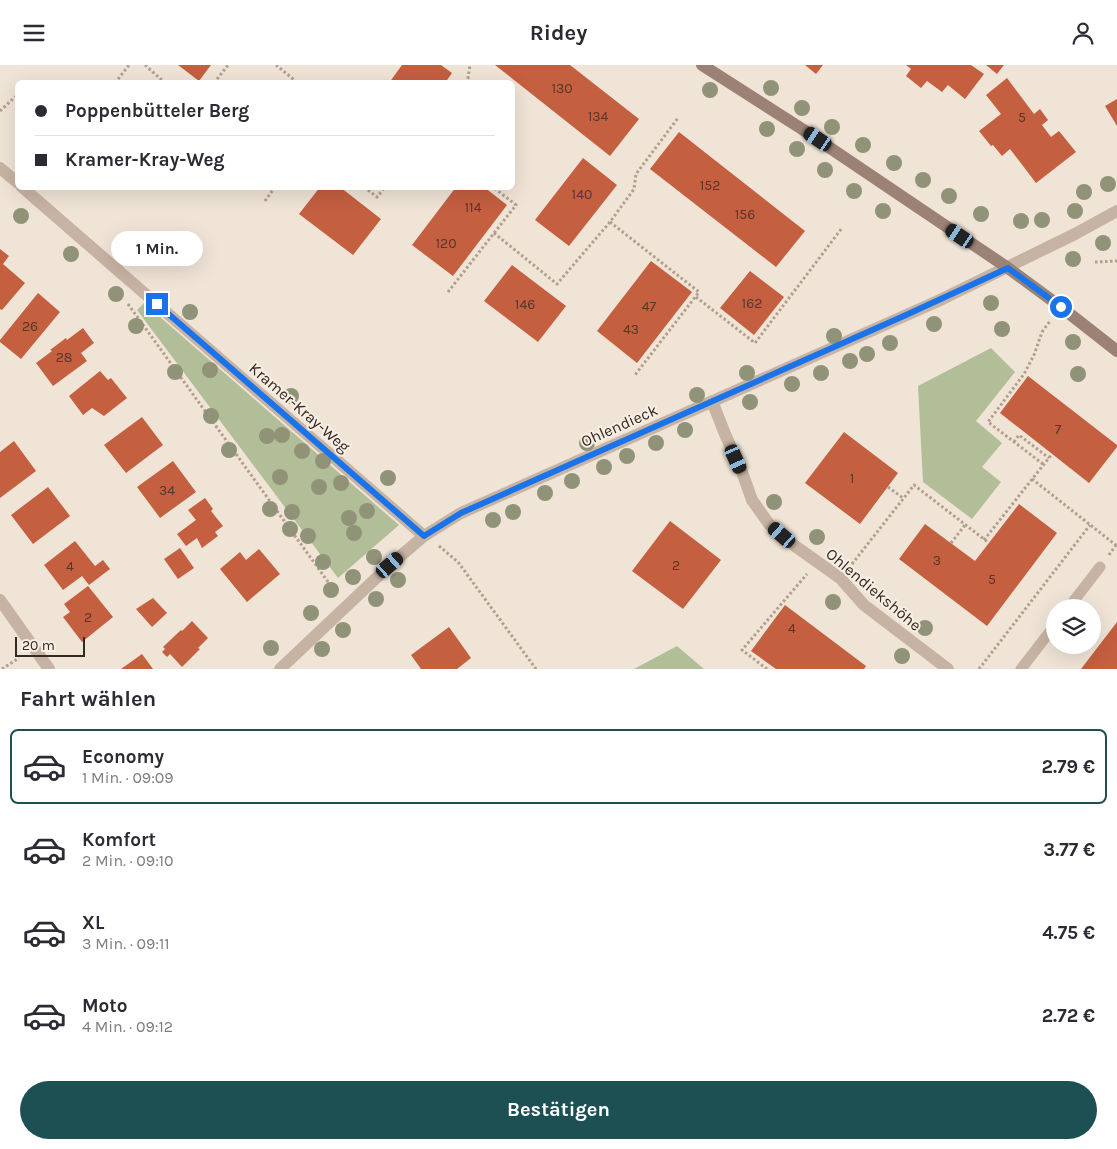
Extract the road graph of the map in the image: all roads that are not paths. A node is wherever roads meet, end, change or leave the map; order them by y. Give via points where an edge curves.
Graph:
1 (702, 65) edge
2 (0, 168) edge
3 (15, 180) edge
4 (25, 190) edge
5 (1117, 211) edge
6 (1008, 268) junction
7 (1117, 351) edge
8 (712, 401) junction
9 (424, 536) junction
10 (1100, 567) dead end
11 (1074, 599) edge
12 (0, 600) edge
13 (1046, 637) edge
14 (49, 669) edge
15 (280, 669) edge
16 (948, 669) edge
17 (1021, 669) edge

1 - 6 main road
2 - 3 street
4 - 9 street, Kramer-Kray-Weg
5 - 6 street, Ohlendieck
6 - 7 main road
6 - 8 street, Ohlendieck
8 - 9 street, Ohlendieck via 461,513
8 - 16 street, Ohlendiekshöhe via 752,500 769,524 840,578 864,605
9 - 15 street, Ohlendieck
10 - 11 lane
12 - 14 street
13 - 17 lane

